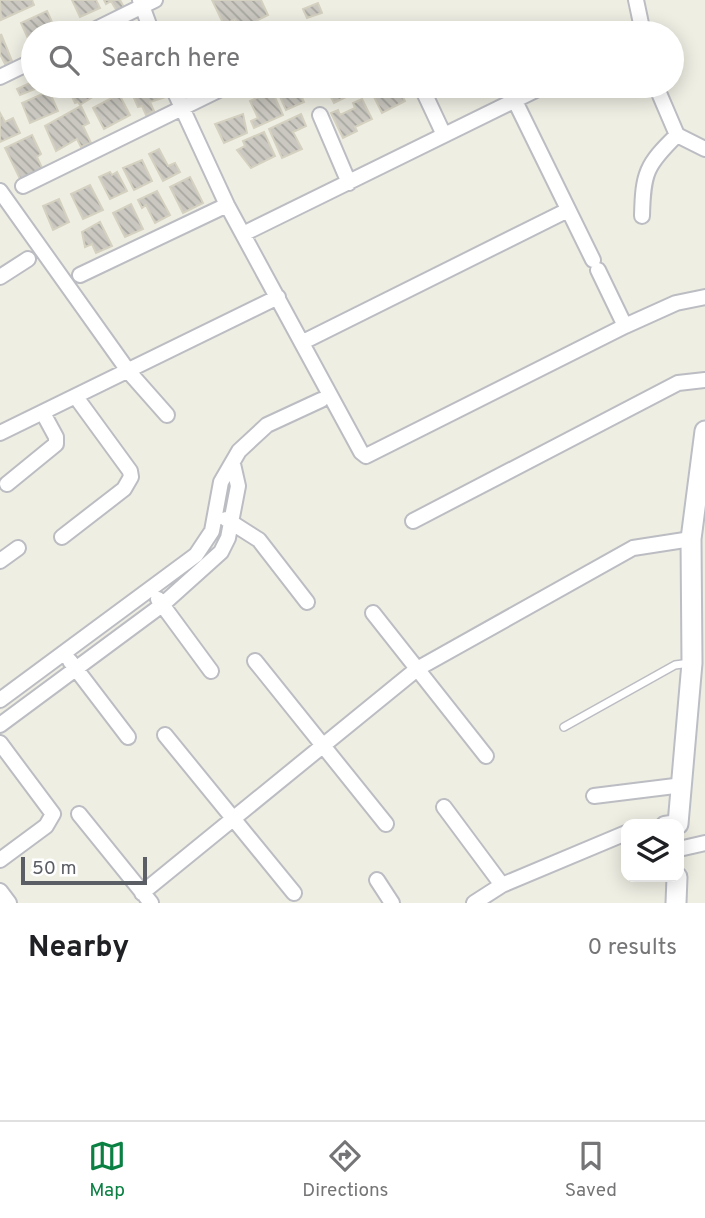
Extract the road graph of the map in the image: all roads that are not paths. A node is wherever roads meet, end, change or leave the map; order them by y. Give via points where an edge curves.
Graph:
1 (636, 0) edge
2 (146, 2) edge
3 (110, 21) edge
4 (150, 21) edge
5 (640, 21) edge
6 (21, 67) edge
7 (0, 77) edge
8 (177, 98) edge
9 (202, 98) edge
10 (427, 98) edge
11 (521, 98) edge
12 (661, 98) edge
13 (515, 101) junction
14 (181, 108) junction
15 (320, 115) dead end
16 (444, 135) junction
17 (677, 135) junction
18 (705, 149) edge
19 (349, 183) junction
20 (23, 186) dead end
21 (0, 191) edge
22 (227, 205) junction
23 (568, 210) junction
24 (642, 216) dead end
25 (243, 234) junction
26 (28, 259) dead end
27 (80, 275) dead end
28 (0, 277) edge
29 (278, 297) junction
30 (705, 297) edge
31 (625, 326) junction
32 (303, 342) junction
33 (130, 372) junction
34 (705, 380) edge
35 (76, 397) junction
36 (321, 400) dead end
37 (43, 413) junction
38 (167, 415) dead end
39 (705, 431) edge
40 (0, 433) edge
41 (233, 464) junction
42 (701, 472) edge
43 (221, 482) junction
44 (7, 484) dead end
45 (238, 486) junction
46 (216, 513) junction
47 (413, 521) dead end
48 (232, 522) junction
49 (62, 537) dead end
50 (691, 539) junction
51 (18, 548) dead end
52 (0, 561) edge
53 (151, 590) junction
54 (307, 602) dead end
55 (162, 604) junction
56 (373, 614) dead end
57 (696, 652) edge
58 (65, 654) junction
59 (255, 661) dead end
60 (75, 668) junction
61 (417, 669) junction
62 (211, 671) dead end
63 (0, 700) edge
64 (0, 725) edge
65 (564, 727) dead end
66 (165, 735) dead end
67 (128, 737) dead end
68 (0, 743) edge
69 (323, 746) junction
70 (486, 756) dead end
71 (683, 785) junction
72 (594, 796) dead end
73 (444, 807) dead end
74 (79, 814) dead end
75 (234, 818) junction
76 (674, 819) edge
77 (386, 824) dead end
78 (621, 835) edge
79 (705, 843) edge
80 (684, 848) edge
81 (0, 860) edge
82 (377, 880) dead end
83 (677, 882) edge
84 (502, 885) junction
85 (0, 891) edge
86 (295, 893) dead end
87 (147, 898) edge
88 (9, 903) edge
89 (392, 903) edge
90 (474, 903) edge
91 (676, 903) edge

1 - 5 street
2 - 3 street
2 - 4 street
6 - 7 street
8 - 14 street
9 - 14 street
10 - 16 street
11 - 13 street
12 - 17 street
13 - 16 street
13 - 23 street
14 - 20 street
14 - 22 street
15 - 19 street
16 - 19 street
17 - 18 street
17 - 24 street via 652,161 643,180
19 - 25 street
21 - 33 street
22 - 25 street
22 - 27 street
23 - 31 street
23 - 32 street
25 - 29 street
26 - 28 street
29 - 32 street
29 - 33 street
30 - 31 street via 683,300
31 - 32 street via 366,456
33 - 35 street
33 - 38 street
34 - 47 street via 678,383
35 - 37 street
35 - 49 street via 131,477 124,489
36 - 41 street via 267,425 252,436
37 - 40 street
37 - 44 street via 55,444
39 - 42 street
41 - 43 street
41 - 45 street
42 - 50 street
43 - 45 street
43 - 46 street
45 - 48 street
46 - 48 street
46 - 53 street via 212,531 196,555
48 - 54 street via 259,540
48 - 55 street via 221,551
50 - 57 street
50 - 61 street via 633,548
51 - 52 street
53 - 55 street
53 - 58 street
55 - 60 street
55 - 62 street
56 - 61 street
57 - 65 lane
57 - 71 street
58 - 60 street
58 - 63 street
59 - 69 street
60 - 64 street
60 - 67 street
61 - 69 street
61 - 70 street
66 - 75 street
68 - 81 street via 53,814 46,826
69 - 75 street
69 - 77 street
71 - 72 street
71 - 76 street
73 - 84 street
74 - 87 street
75 - 86 street
75 - 87 street
78 - 84 street
79 - 80 street
82 - 89 street
83 - 91 street
84 - 90 street
85 - 88 street

